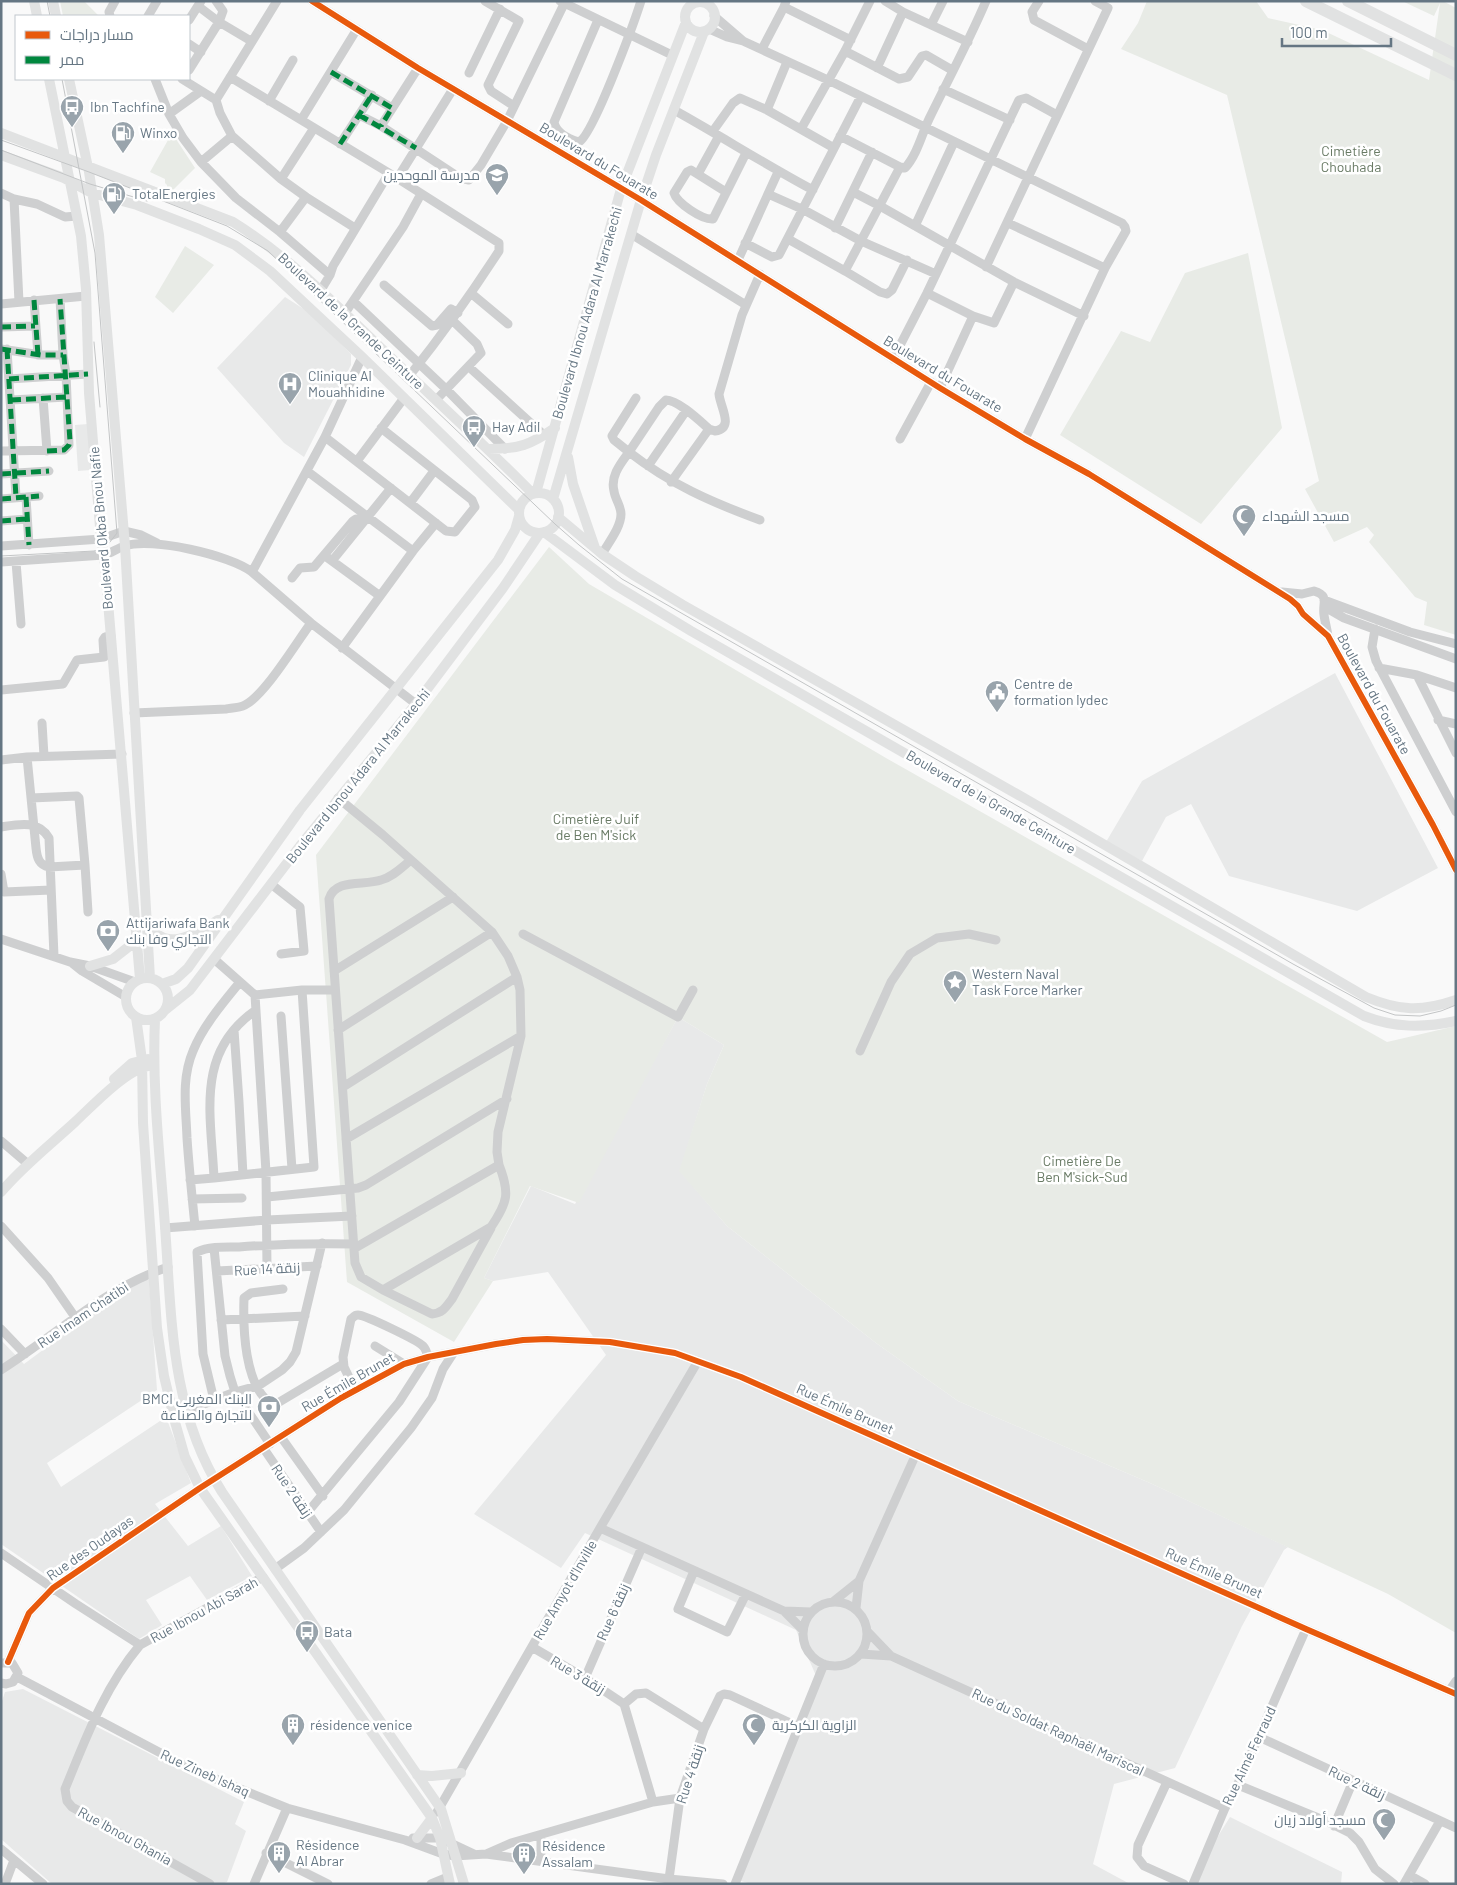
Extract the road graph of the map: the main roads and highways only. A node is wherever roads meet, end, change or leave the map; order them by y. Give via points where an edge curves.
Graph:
1 (34, 1) edge
2 (53, 1) edge
3 (719, 1) edge
4 (1306, 1) edge
5 (1348, 1) edge
6 (692, 3) edge
7 (714, 14) junction
8 (37, 15) edge
9 (56, 15) edge
10 (686, 22) junction
11 (706, 30) junction
12 (1456, 55) edge
13 (1456, 74) edge
14 (49, 80) edge
15 (69, 80) edge
16 (1, 133) edge
17 (60, 133) junction
18 (43, 148) junction
19 (1, 155) edge
20 (64, 156) junction
21 (87, 165) junction
22 (70, 182) junction
23 (92, 193) junction
24 (555, 428) junction
25 (489, 449) junction
26 (568, 452) junction
27 (535, 494) junction
28 (553, 499) junction
29 (519, 513) junction
30 (558, 517) junction
31 (542, 533) junction
32 (599, 551) junction
33 (146, 915) junction
34 (223, 916) junction
35 (136, 941) junction
36 (90, 966) road end
37 (142, 980) junction
38 (162, 984) junction
39 (1456, 1000) edge
40 (166, 1010) junction
41 (136, 1017) junction
42 (155, 1019) junction
43 (1456, 1021) edge
44 (153, 1062) junction
45 (142, 1063) junction
46 (26, 1163) junction
47 (1, 1183) edge
48 (1, 1192) edge
49 (461, 1773) road end
50 (417, 1775) junction
51 (432, 1818) junction
52 (417, 1838) road end
53 (450, 1880) edge
54 (464, 1884) edge

1 - 8 main road
2 - 9 main road
3 - 7 main road
4 - 13 highway
5 - 12 highway
6 - 7 main road via 706,4
6 - 10 main road via 686,13
7 - 11 main road via 714,21
10 - 11 main road via 693,30
10 - 24 main road, Boulevard Ibnou Adara Al Marrakechi via 621,189
11 - 26 main road, Boulevard Ibnou Adara Al Marrakechi via 641,200
14 - 17 main road, Boulevard Okba Bnou Nafie
15 - 21 main road, Boulevard Okba Bnou Nafie
16 - 18 main road, Boulevard de la Grande Ceinture
17 - 18 main road via 52,145
17 - 20 main road, Boulevard Okba Bnou Nafie
18 - 20 main road, Boulevard de la Grande Ceinture
19 - 22 main road, Boulevard de la Grande Ceinture
20 - 21 main road, Boulevard de la Grande Ceinture
20 - 22 main road, Boulevard Okba Bnou Nafie
21 - 23 main road, Boulevard Okba Bnou Nafie
21 - 25 main road, Boulevard de la Grande Ceinture via 233,222 256,236 318,288
22 - 23 main road, Boulevard de la Grande Ceinture
22 - 35 main road, Boulevard Okba Bnou Nafie via 86,296 88,374 111,636 108,657 122,754
23 - 29 main road, Boulevard de la Grande Ceinture via 137,205 199,229 235,245 270,271
23 - 33 main road, Boulevard Okba Bnou Nafie via 99,235 124,531
24 - 25 main road via 524,446
24 - 27 main road, Boulevard Ibnou Adara Al Marrakechi
25 - 27 main road, Boulevard de la Grande Ceinture
26 - 28 main road, Boulevard Ibnou Adara Al Marrakechi
26 - 32 main road via 570,474
27 - 28 main road via 545,494
27 - 29 main road via 524,500
28 - 30 main road
29 - 31 main road via 524,526
29 - 34 main road, Boulevard Ibnou Adara Al Marrakechi via 515,530 498,560 300,810
30 - 31 main road via 552,528
30 - 32 main road, Boulevard de la Grande Ceinture
31 - 40 main road, Boulevard Ibnou Adara Al Marrakechi via 416,704 338,798 190,990
31 - 43 main road, Boulevard de la Grande Ceinture via 615,585 692,631 1364,1016 1411,1027
32 - 39 main road, Boulevard de la Grande Ceinture via 713,623 1366,997 1409,1009
33 - 34 main road via 152,929 177,940 188,938
33 - 37 main road, Boulevard Okba Bnou Nafie
34 - 38 main road, Boulevard Ibnou Adara Al Marrakechi via 188,968 176,979
35 - 36 main road via 113,958
35 - 37 main road, Boulevard Okba Bnou Nafie
37 - 38 main road
37 - 41 main road via 129,988 126,997 128,1008
38 - 40 main road via 168,997
40 - 42 main road
41 - 42 main road
41 - 45 main road
42 - 44 main road
44 - 45 main road
44 - 50 main road via 175,1354 186,1411 198,1449 214,1480
45 - 46 main road via 132,1063
45 - 51 main road via 157,1328 164,1376 185,1457 200,1488
46 - 47 main road
46 - 48 main road
49 - 50 main road
50 - 54 main road via 441,1809
51 - 52 main road
51 - 53 main road

